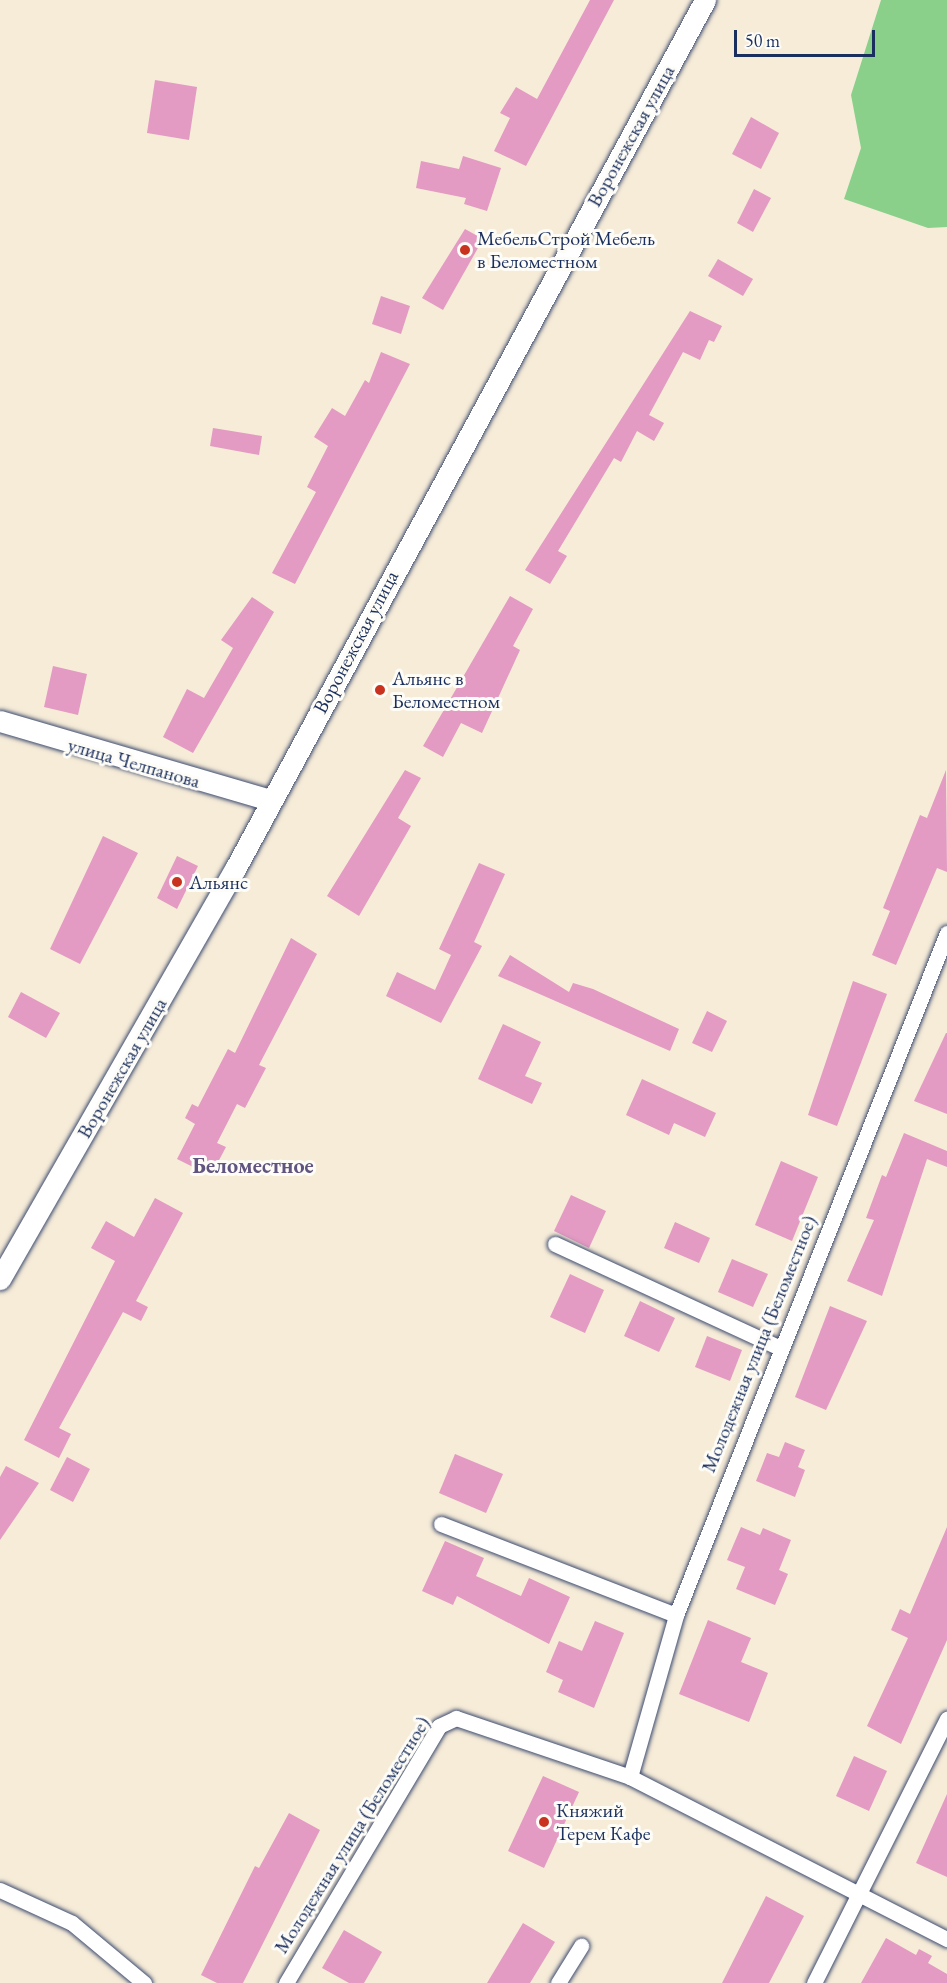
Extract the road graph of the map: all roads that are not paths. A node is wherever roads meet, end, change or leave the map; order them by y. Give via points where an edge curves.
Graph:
1 (705, 0) edge
2 (0, 721) edge
3 (270, 800) junction
4 (947, 933) edge
5 (555, 1244) dead end
6 (0, 1280) edge
7 (780, 1348) junction
8 (441, 1524) dead end
9 (676, 1615) junction
10 (947, 1719) edge
11 (630, 1778) junction
12 (0, 1890) edge
13 (857, 1894) junction
14 (947, 1939) edge
15 (581, 1946) dead end
16 (144, 1983) edge
17 (286, 1983) edge
18 (558, 1983) edge
19 (814, 1983) edge

1 - 3 street, Воронежская улица
2 - 3 street, улица Челпанова
3 - 6 street, Воронежская улица
4 - 7 street, Молодежная улица (Беломестное)
5 - 7 street
7 - 9 street, Молодежная улица (Беломестное)
8 - 9 street
9 - 11 street, Молодежная улица (Беломестное)
10 - 13 street
11 - 13 street, Молодежная улица (Беломестное)
11 - 17 street, Молодежная улица (Беломестное) via 462,1717 444,1722
12 - 16 street via 72,1923
13 - 14 street, Молодежная улица (Беломестное)
13 - 19 street
15 - 18 street

